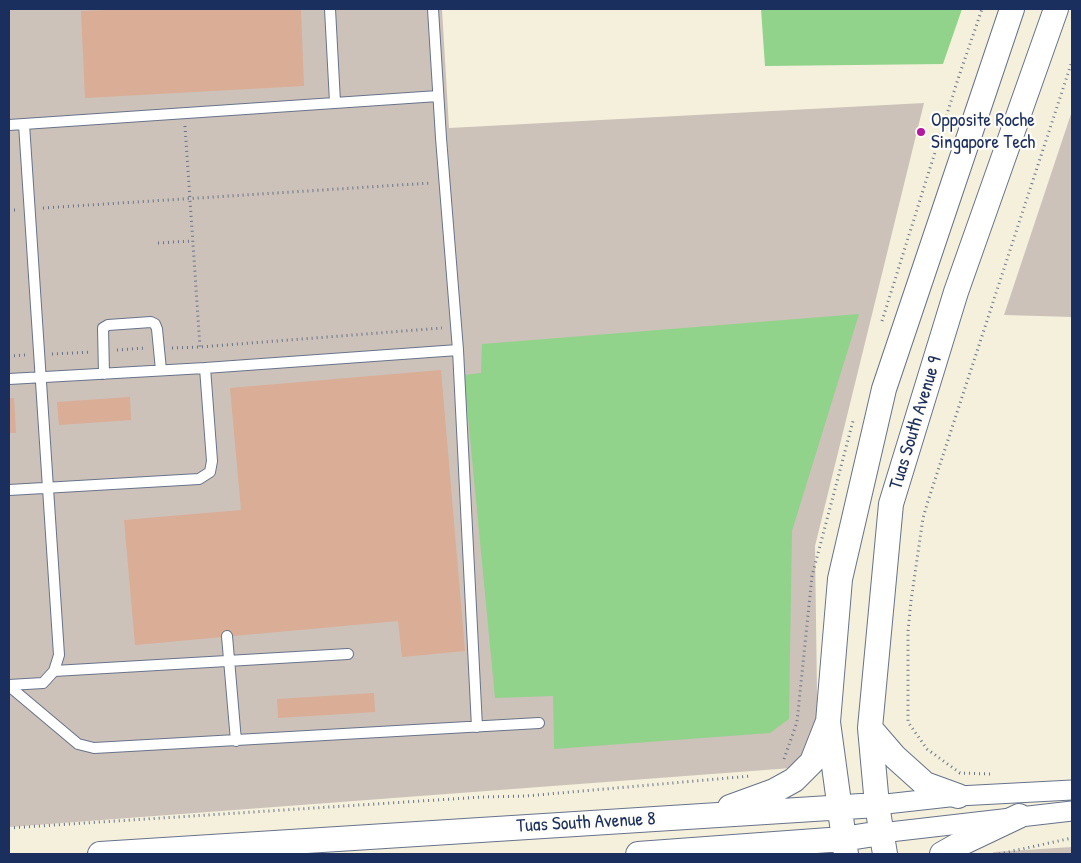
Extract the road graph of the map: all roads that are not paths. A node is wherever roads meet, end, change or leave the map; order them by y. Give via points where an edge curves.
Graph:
1 (330, 9) edge
2 (433, 9) edge
3 (1012, 9) edge
4 (1056, 9) edge
5 (438, 96) junction
6 (335, 102) junction
7 (24, 124) junction
8 (9, 125) edge
9 (458, 350) junction
10 (205, 368) junction
11 (161, 370) junction
12 (104, 374) junction
13 (41, 377) junction
14 (9, 378) edge
15 (48, 488) junction
16 (9, 490) edge
17 (227, 636) dead end
18 (348, 654) dead end
19 (229, 662) junction
20 (54, 672) junction
21 (9, 685) edge
22 (828, 722) junction
23 (539, 723) dead end
24 (477, 727) junction
25 (870, 728) junction
26 (236, 741) junction
27 (1072, 790) edge
28 (958, 796) junction
29 (877, 805) junction
30 (839, 807) junction
31 (1072, 811) edge
32 (1019, 816) junction
33 (703, 817) junction
34 (883, 843) edge
35 (844, 846) edge
36 (759, 850) edge
37 (100, 854) edge
38 (638, 854) edge
39 (942, 854) edge

1 - 6 lane
2 - 5 lane
3 - 22 street, Tuas South Avenue 9 via 884,389 840,579
4 - 25 street, Tuas South Avenue 9 via 956,292 891,504
5 - 6 lane
5 - 9 lane
6 - 7 lane
7 - 8 lane
7 - 13 lane
9 - 10 lane
9 - 24 lane
10 - 11 lane
10 - 15 lane via 212,461 210,472 200,479
11 - 12 lane
11 - 12 lane via 155,324 108,325 103,328
12 - 13 lane
13 - 14 lane
13 - 15 lane
15 - 16 lane
15 - 20 lane via 59,655
17 - 19 lane
18 - 19 lane
19 - 20 lane
19 - 26 lane
20 - 21 lane via 43,683
21 - 26 lane via 78,744 94,748
22 - 30 street, Tuas South Avenue 9
22 - 33 street via 812,762 794,780 774,791
23 - 24 lane
24 - 26 lane
25 - 28 street via 925,784
25 - 29 street, Tuas South Avenue 9
27 - 28 street, Tuas South Avenue 8
28 - 29 street, Tuas South Avenue 8
29 - 30 street, Tuas South Avenue 8
29 - 34 street, Tuas South Avenue 9
30 - 33 street, Tuas South Avenue 8
30 - 35 street, Tuas South Avenue 9
31 - 32 street, Tuas South Avenue 8
32 - 34 street, Tuas South Avenue 8
32 - 39 street
33 - 37 street, Tuas South Avenue 8
34 - 35 street, Tuas South Avenue 8
35 - 36 street, Tuas South Avenue 8
36 - 38 street, Tuas South Avenue 8

